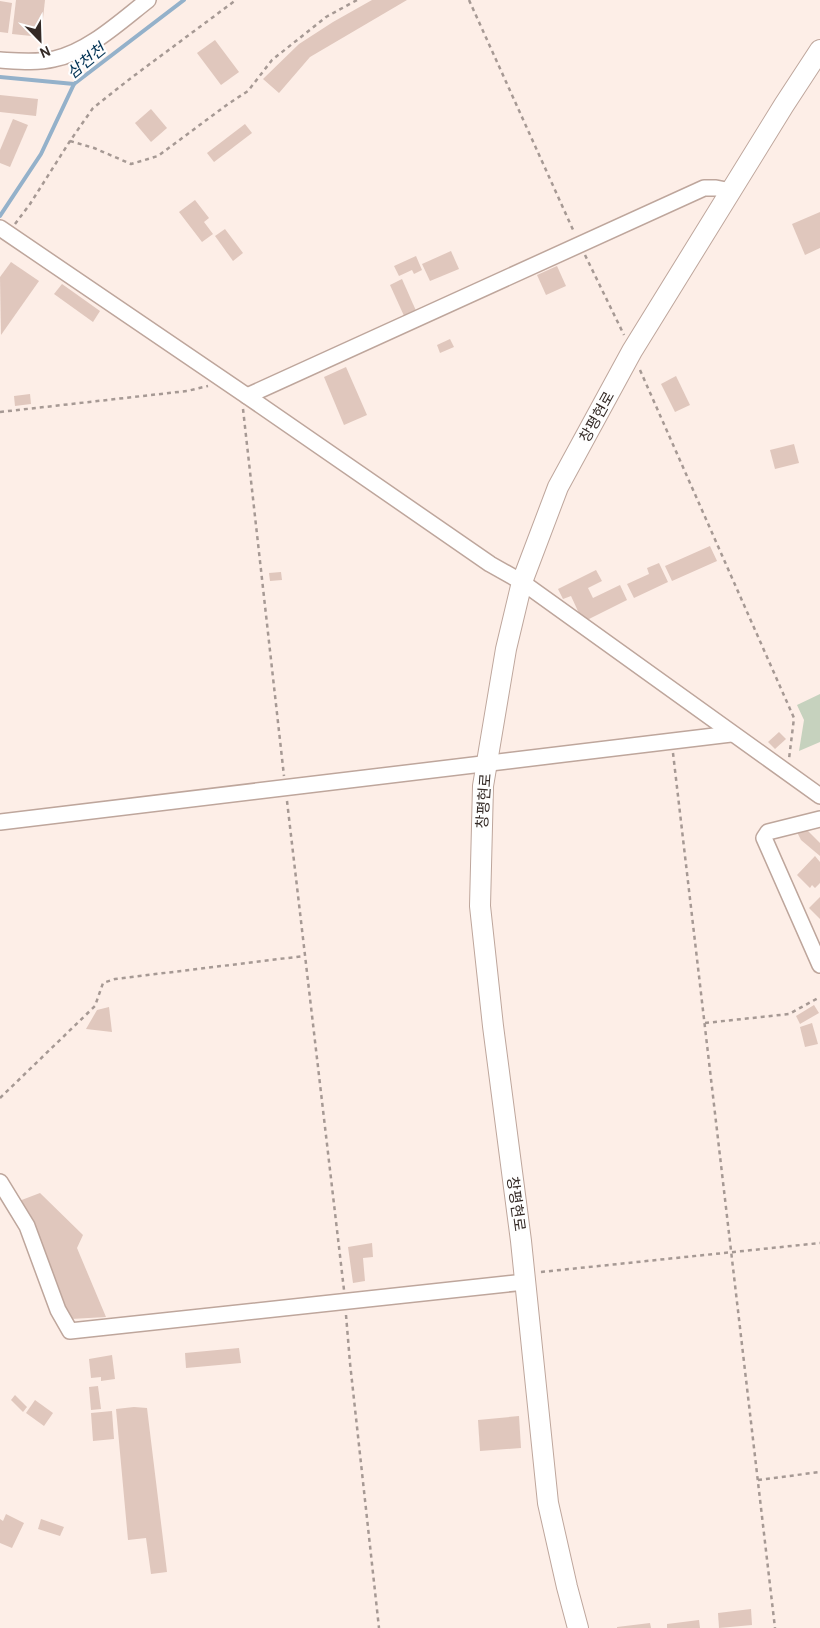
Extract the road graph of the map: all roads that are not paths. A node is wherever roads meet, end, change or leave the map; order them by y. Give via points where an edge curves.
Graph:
1 (148, 0) edge
2 (820, 50) edge
3 (0, 60) edge
4 (730, 192) junction
5 (4, 230) edge
6 (248, 396) junction
7 (522, 582) junction
8 (732, 734) junction
9 (486, 764) junction
10 (820, 796) edge
11 (820, 819) edge
12 (0, 822) edge
13 (820, 965) edge
14 (0, 1182) edge
15 (525, 1278) junction
16 (578, 1628) edge

1 - 3 street via 113,27 67,55 41,61
2 - 4 main road, 창평현로
4 - 6 street via 704,188
4 - 7 main road, 창평현로 via 632,351 558,487
5 - 6 street
6 - 7 street via 490,564
7 - 8 street
7 - 9 main road, 창평현로 via 506,649
8 - 9 street
8 - 10 street
9 - 12 street
9 - 15 main road, 창평현로 via 480,906
11 - 13 street via 768,832 764,838
14 - 15 street via 27,1226 58,1310 70,1331 345,1302
15 - 16 main road, 창평현로 via 548,1503

